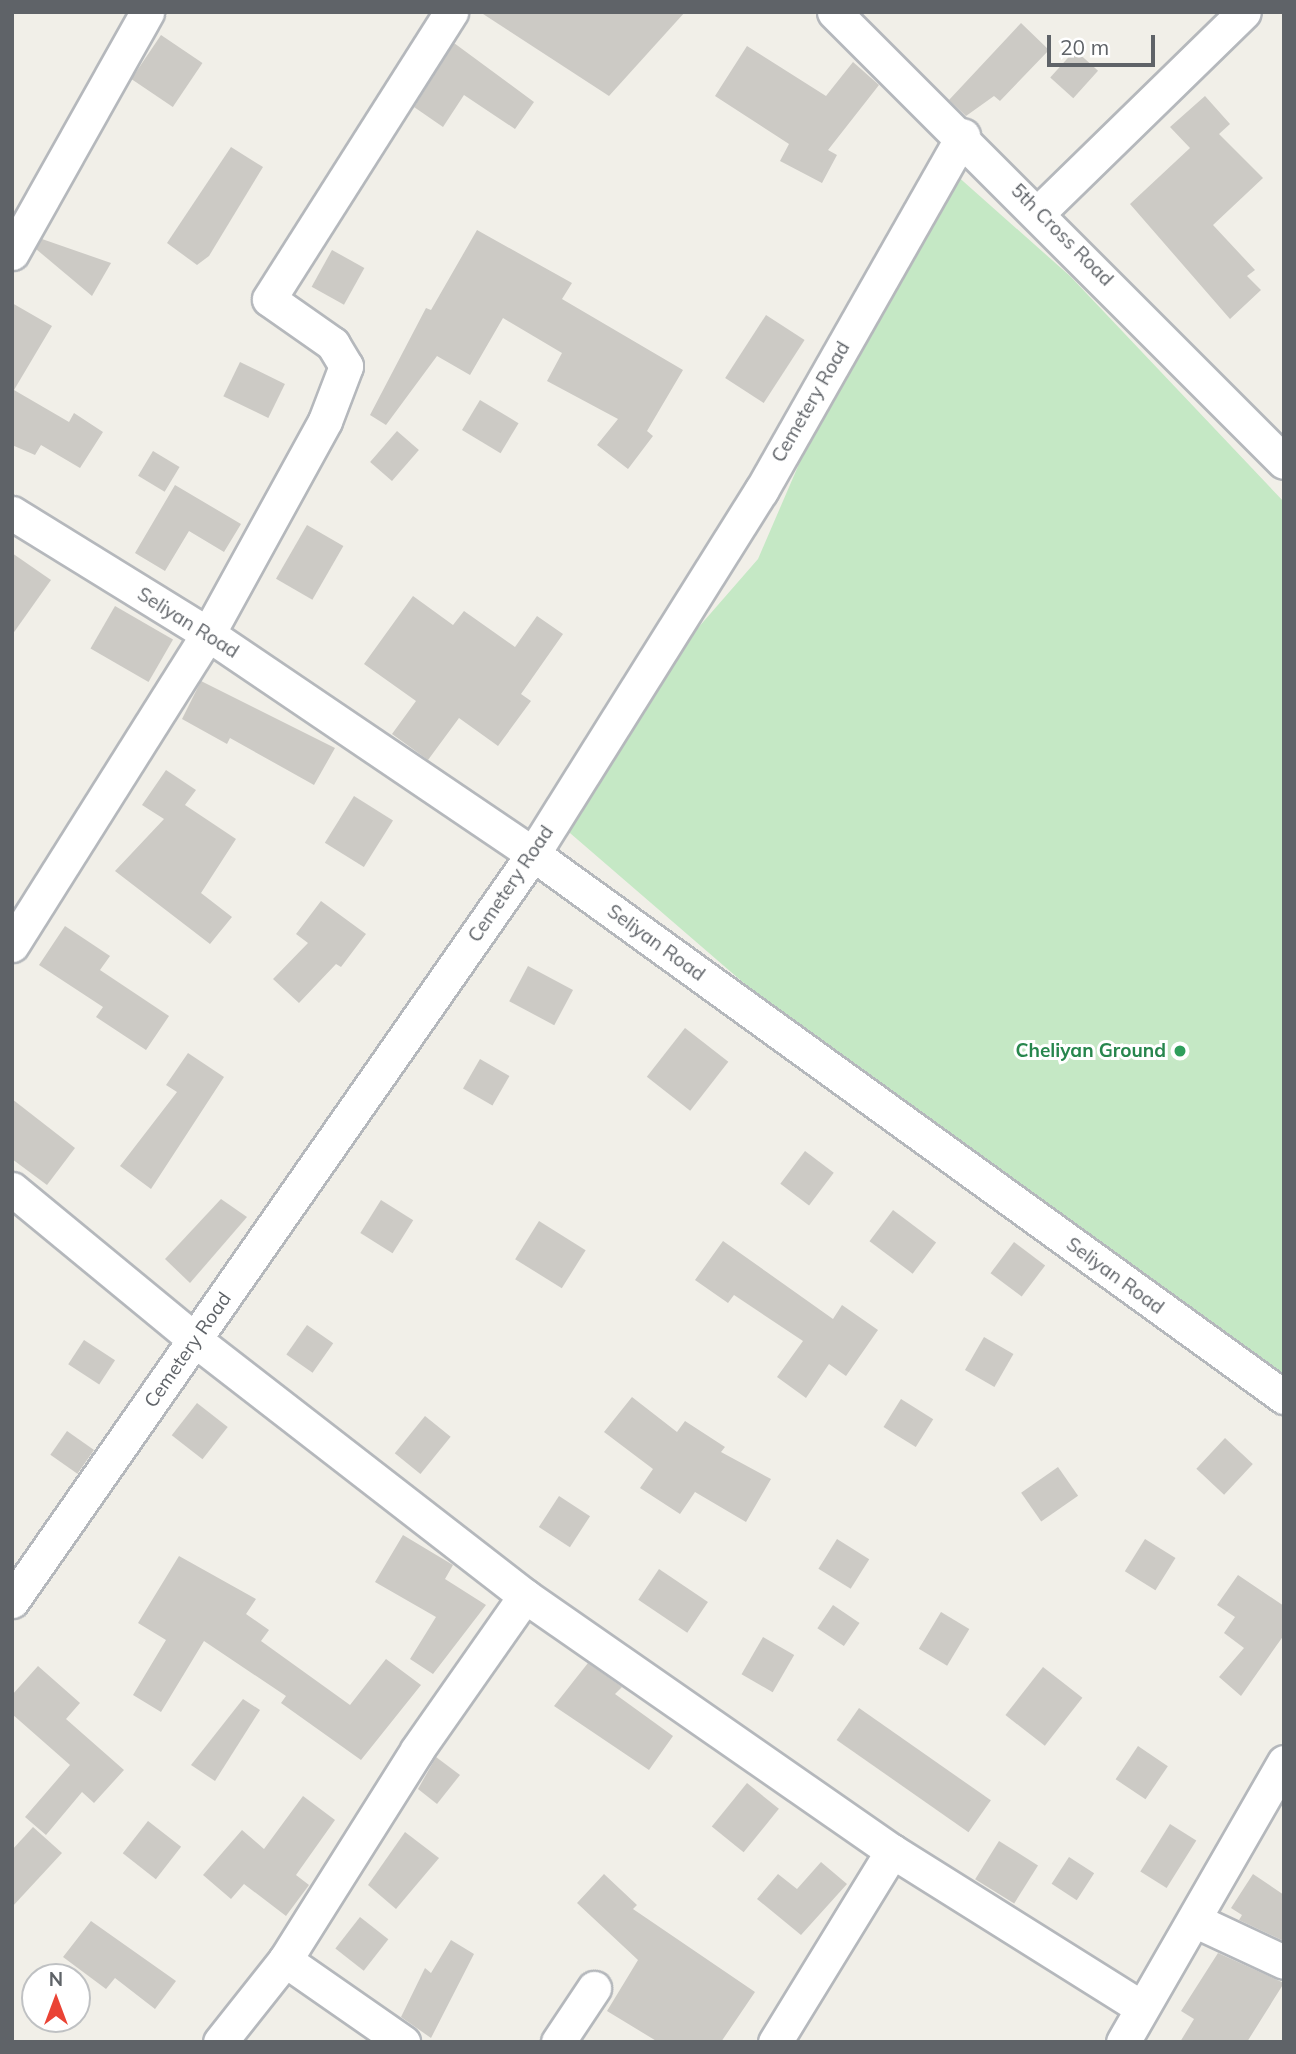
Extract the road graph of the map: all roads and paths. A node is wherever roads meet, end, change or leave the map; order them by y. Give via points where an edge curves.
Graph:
1 (147, 12) edge
2 (451, 12) edge
3 (835, 12) edge
4 (1244, 12) edge
5 (963, 135) junction
6 (1039, 212) junction
7 (12, 253) edge
8 (1279, 444) edge
9 (12, 513) edge
10 (208, 634) junction
11 (533, 854) junction
12 (12, 945) edge
13 (12, 1189) edge
14 (195, 1340) junction
15 (1284, 1397) edge
16 (525, 1596) junction
17 (12, 1601) edge
18 (1284, 1762) edge
19 (892, 1851) junction
20 (1194, 1920) junction
21 (285, 1960) junction
22 (1284, 1962) edge
23 (594, 1988) dead end
24 (1141, 2007) junction
25 (220, 2042) edge
26 (403, 2042) edge
27 (558, 2042) edge
28 (775, 2042) edge
29 (1123, 2042) edge

1 - 7 street
2 - 10 street via 268,299 333,345 346,366 325,421
3 - 5 street, 5th Cross Road
4 - 6 street
5 - 6 street, 5th Cross Road
5 - 11 street, Cemetery Road via 761,491
6 - 8 street, 5th Cross Road
9 - 10 street, Seliyan Road
10 - 11 street, Seliyan Road
10 - 12 street
11 - 14 street, Cemetery Road
11 - 15 street, Seliyan Road
13 - 14 street
14 - 16 street
14 - 17 street, Cemetery Road
16 - 19 street
16 - 21 street via 417,1751
18 - 20 street
19 - 24 street
19 - 28 street
20 - 22 street
20 - 24 street
21 - 25 street
21 - 26 street
23 - 27 street
24 - 29 street

